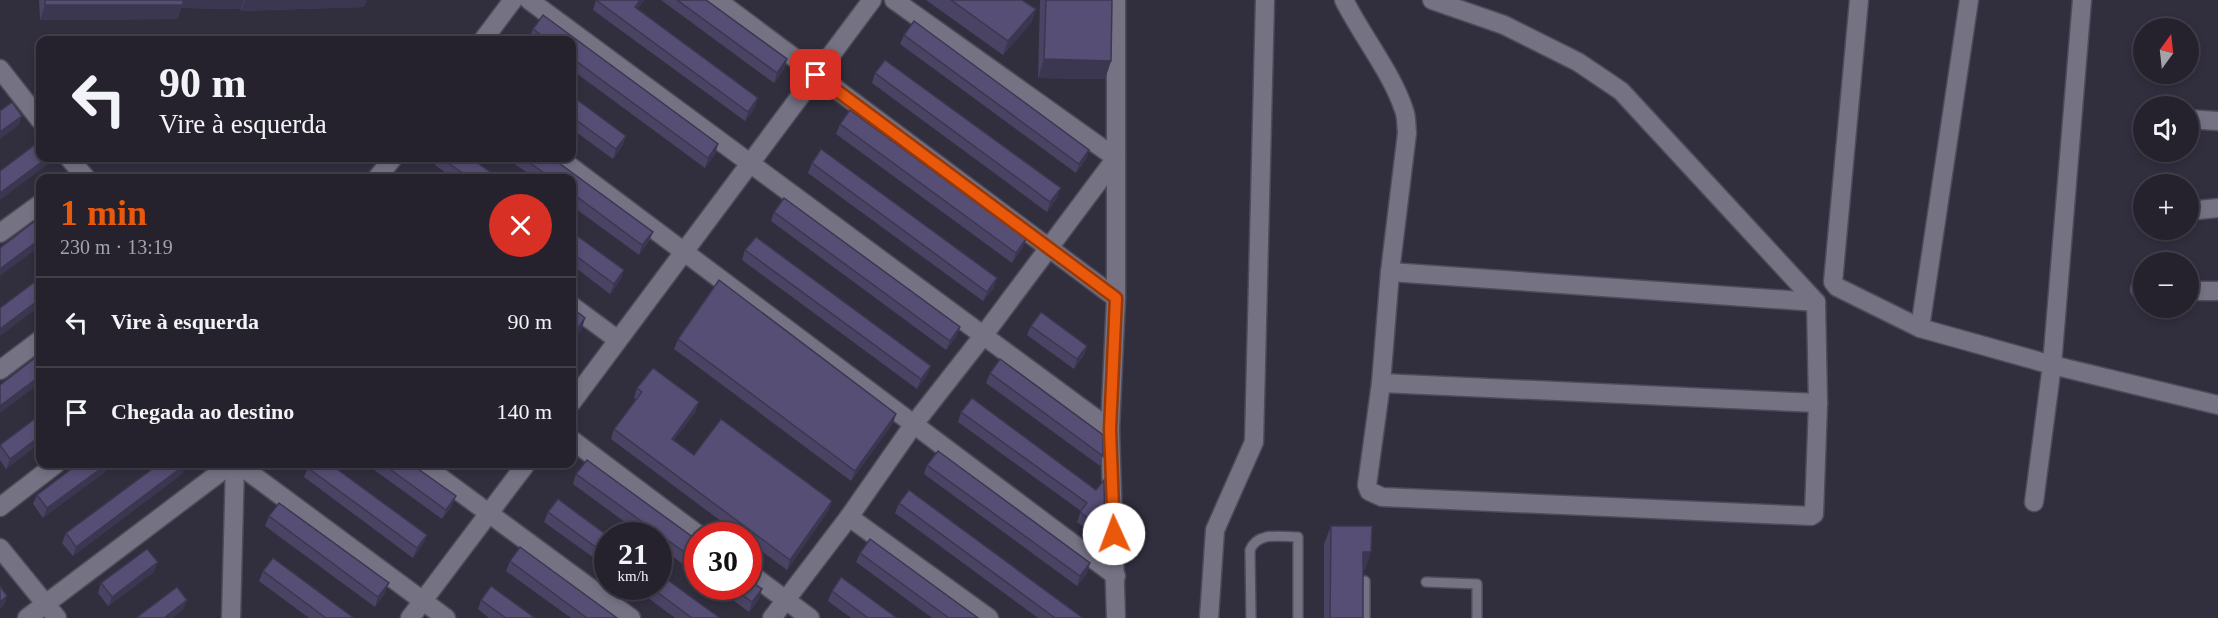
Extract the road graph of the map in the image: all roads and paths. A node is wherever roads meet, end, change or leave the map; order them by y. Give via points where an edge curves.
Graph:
1 (513, 0) edge
2 (529, 0) edge
3 (717, 0) edge
4 (872, 0) edge
5 (894, 0) edge
6 (1116, 0) edge
7 (1265, 0) edge
8 (1344, 0) edge
9 (1432, 0) edge
10 (1859, 0) edge
11 (1969, 0) edge
12 (2082, 0) edge
13 (486, 36) edge
14 (0, 69) edge
15 (816, 75) junction
16 (7, 91) edge
17 (36, 116) edge
18 (2199, 120) edge
19 (2218, 121) edge
20 (1116, 158) junction
21 (564, 162) edge
22 (750, 164) junction
23 (36, 207) edge
24 (2218, 207) edge
25 (2199, 210) edge
26 (0, 233) edge
27 (1049, 248) junction
28 (684, 252) junction
29 (1390, 272) junction
30 (2199, 291) edge
31 (2218, 291) edge
32 (1116, 298) junction
33 (1816, 302) junction
34 (576, 309) edge
35 (1920, 328) junction
36 (983, 336) junction
37 (618, 340) junction
38 (36, 343) edge
39 (2052, 365) junction
40 (0, 370) edge
41 (1381, 383) junction
42 (576, 397) edge
43 (1818, 403) junction
44 (2218, 405) edge
45 (914, 424) junction
46 (1110, 429) junction
47 (576, 443) edge
48 (51, 468) edge
49 (230, 468) edge
50 (235, 468) edge
51 (240, 468) edge
52 (427, 468) edge
53 (523, 468) edge
54 (2034, 502) dead end
55 (0, 507) edge
56 (489, 513) junction
57 (849, 517) junction
58 (684, 524) edge
59 (0, 548) edge
60 (1116, 576) junction
61 (1365, 581) edge
62 (762, 582) edge
63 (1426, 582) dead end
64 (786, 600) junction
65 (423, 601) junction
66 (51, 611) edge
67 (27, 618) edge
68 (231, 618) edge
69 (410, 618) edge
70 (446, 618) edge
71 (632, 618) edge
72 (772, 618) edge
73 (810, 618) edge
74 (989, 618) edge
75 (1116, 618) edge
76 (1209, 618) edge
77 (1251, 618) edge
78 (1298, 618) edge
79 (1365, 618) edge
80 (1477, 618) edge

1 - 13 street
2 - 22 street
3 - 15 street
4 - 15 street
5 - 20 street
6 - 20 street
7 - 76 street via 1254,442 1215,530
8 - 29 street via 1405,112 1407,133
9 - 33 street via 1504,25 1578,62 1620,91
10 - 35 street via 1833,282
11 - 35 street
12 - 39 street
14 - 16 street
15 - 22 street
15 - 27 street
16 - 17 street
18 - 19 street
20 - 27 street
20 - 32 street
21 - 28 street
22 - 28 street
22 - 36 street
23 - 26 street
24 - 25 street
27 - 32 street
27 - 36 street
28 - 37 street
28 - 45 street
29 - 33 street
29 - 41 street
30 - 31 street
32 - 46 street
33 - 43 street
34 - 37 street
35 - 39 street
36 - 45 street
36 - 46 street
37 - 42 street
38 - 40 street
39 - 44 street
39 - 54 street
41 - 43 street
41 - 43 street via 1368,485 1369,491 1382,497 1811,516 1816,510
45 - 57 street
45 - 60 street
46 - 60 street
47 - 58 street
48 - 55 street
49 - 66 street
50 - 68 street
51 - 65 street
52 - 56 street
53 - 56 street
56 - 65 street
56 - 71 street
57 - 64 street
57 - 74 street
59 - 66 street
60 - 75 street
61 - 79 lane
62 - 64 street
63 - 80 lane via 1477,584
64 - 72 street
64 - 73 street
65 - 69 street
65 - 70 street
66 - 67 street
77 - 78 lane via 1250,550 1252,544 1266,536 1298,537

